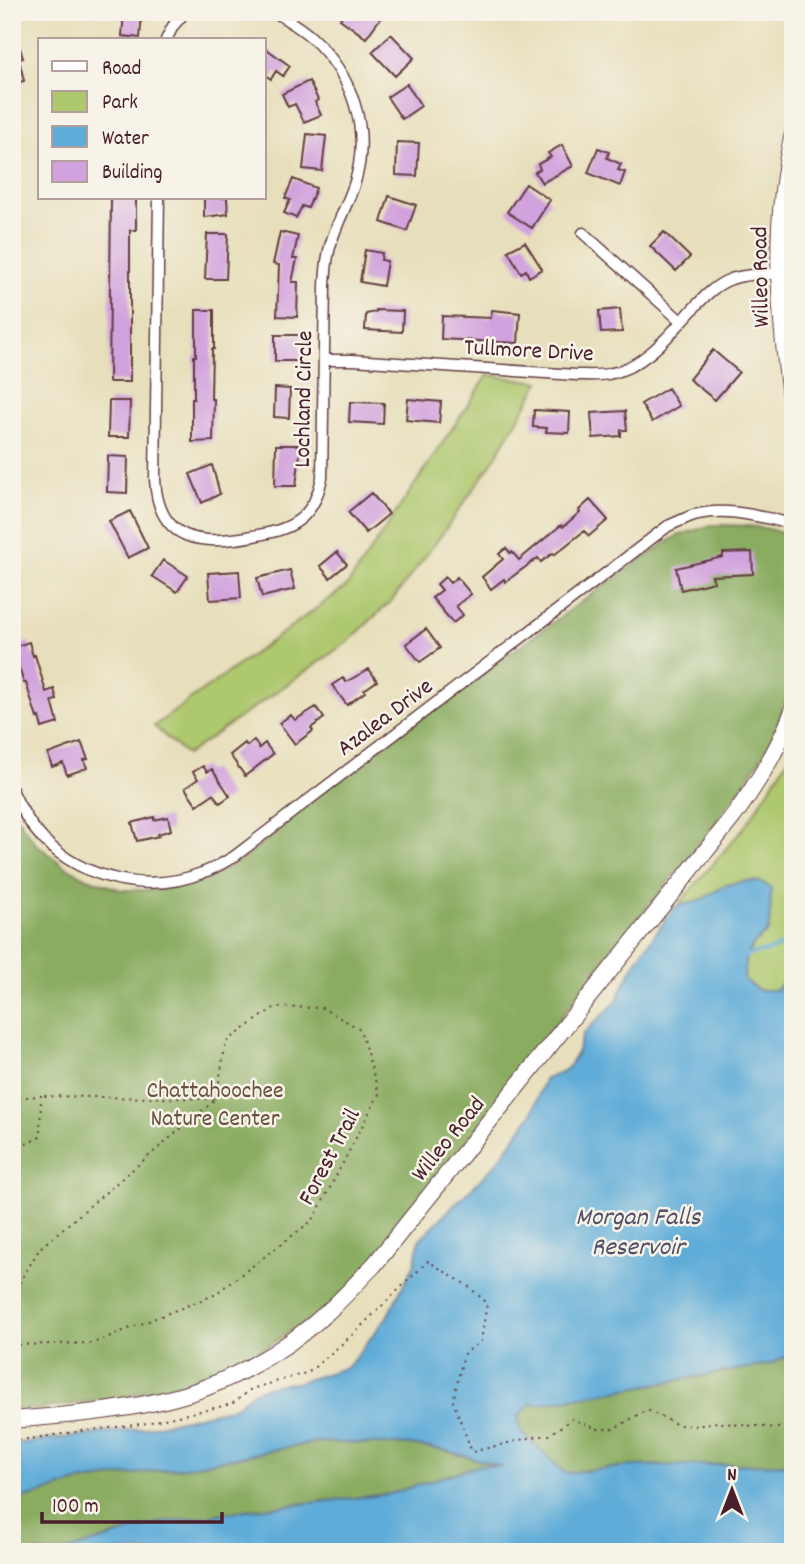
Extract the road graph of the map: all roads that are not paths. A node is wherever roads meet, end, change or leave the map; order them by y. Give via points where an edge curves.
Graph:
1 (185, 12) edge
2 (275, 12) edge
3 (167, 38) edge
4 (793, 134) edge
5 (790, 163) edge
6 (159, 200) edge
7 (583, 233) dead end
8 (779, 274) junction
9 (682, 322) junction
10 (324, 360) junction
11 (793, 419) edge
12 (793, 524) edge
13 (793, 711) edge
14 (12, 790) edge
15 (12, 1420) edge

1 - 3 street
2 - 10 street, Lochland Circle via 325,50 350,90 360,125 355,180 327,260
4 - 5 street, Willeo Road
5 - 8 street, Willeo Road via 780,215
6 - 10 street, Lochland Circle via 155,479 161,510 172,526 202,540 228,541 288,527 310,510 324,467
7 - 9 street
8 - 9 street, Tullmore Drive via 745,275 716,286
8 - 11 street, Willeo Road
9 - 10 street, Tullmore Drive via 644,358 609,374
12 - 14 street, Azalea Drive via 721,511 694,515 668,526 235,856 185,879 149,883 118,880 88,870 44,840
13 - 15 street, Willeo Road via 765,769 733,817 374,1265 332,1308 279,1349 206,1387 140,1404

